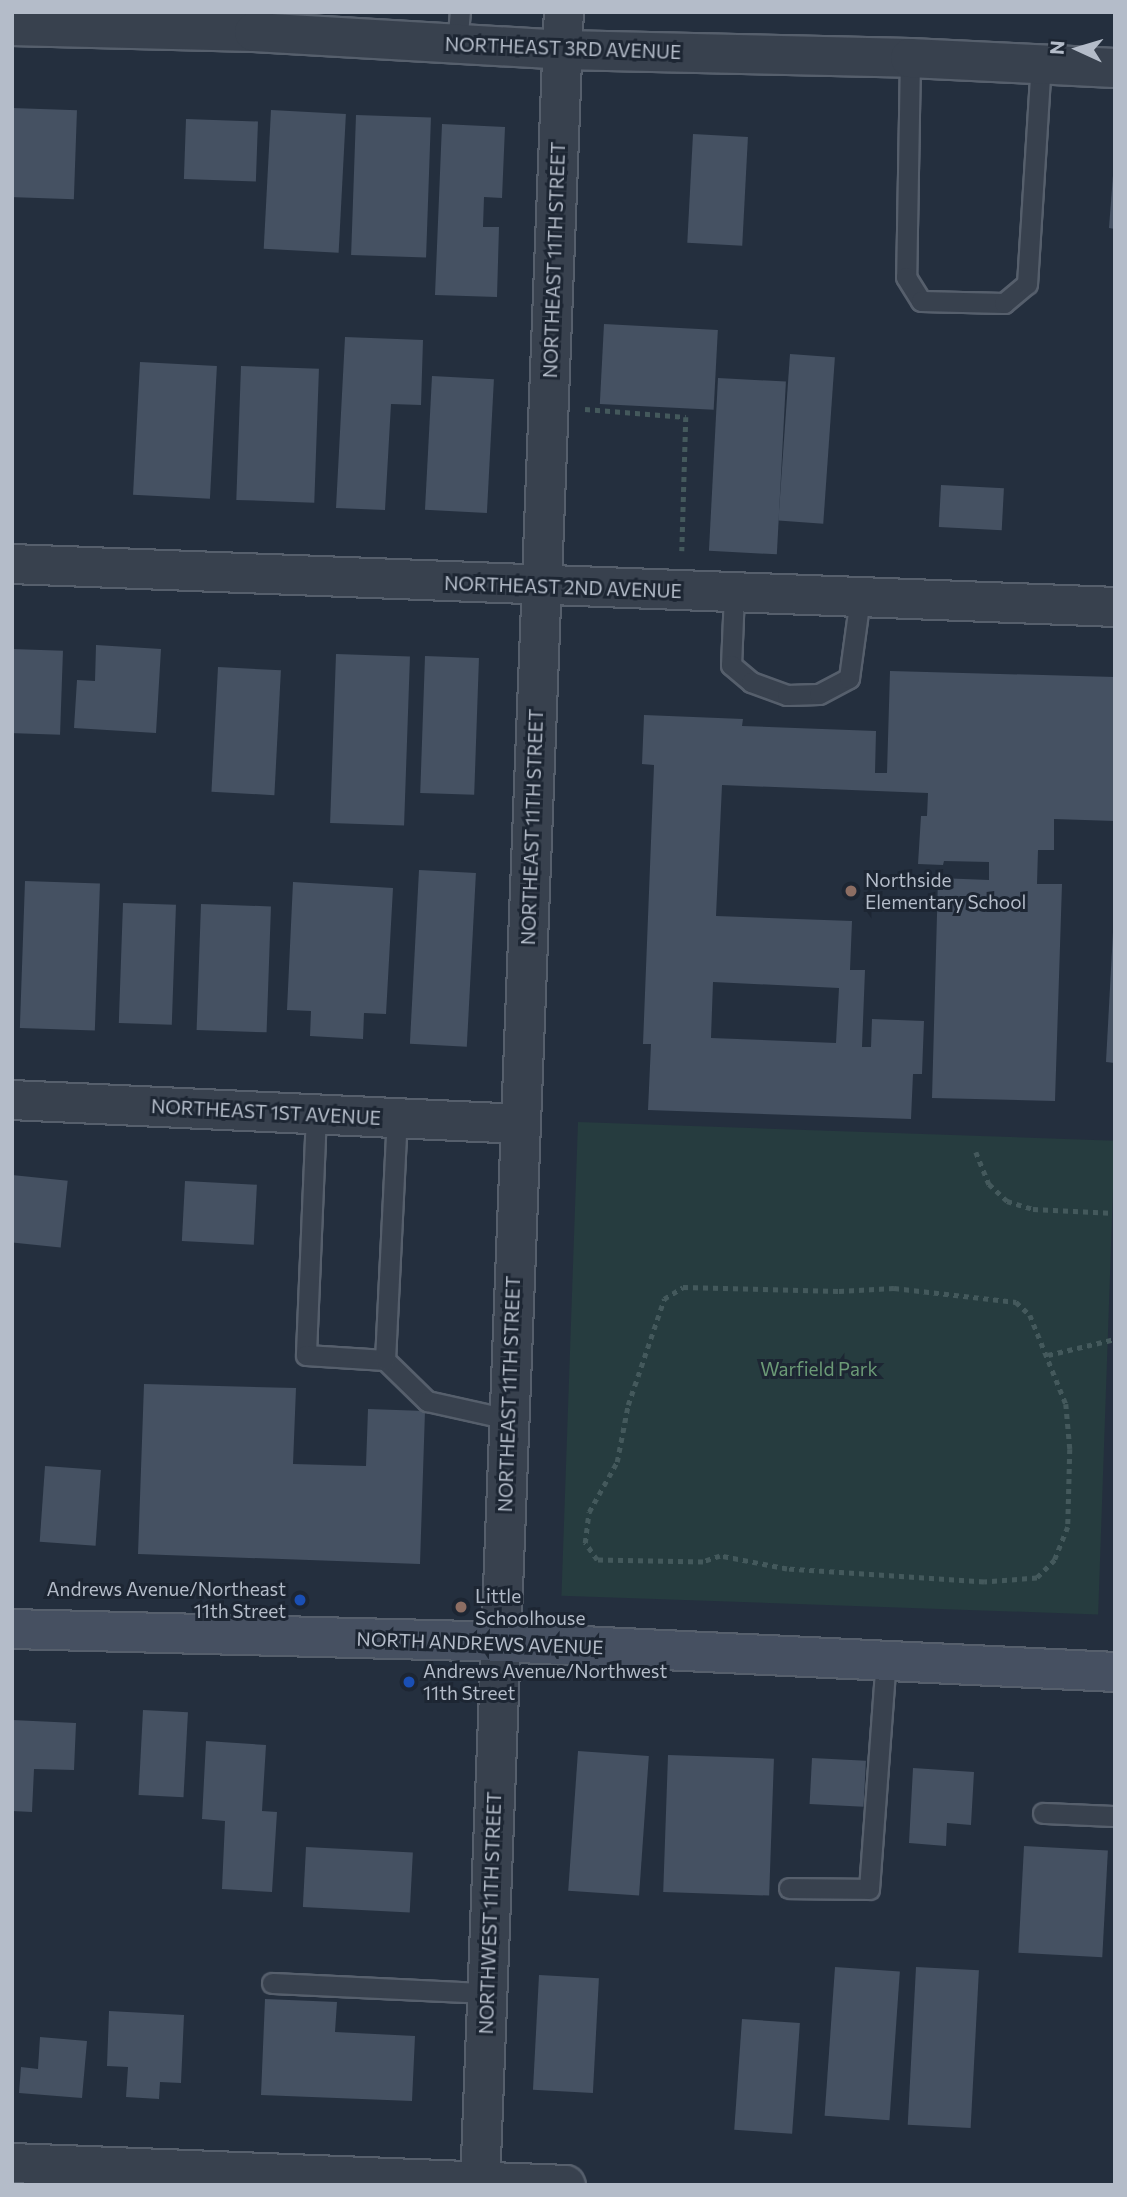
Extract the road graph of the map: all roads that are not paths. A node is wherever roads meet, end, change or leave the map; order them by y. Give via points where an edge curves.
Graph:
1 (564, 12) edge
2 (254, 22) edge
3 (12, 26) edge
4 (458, 29) edge
5 (563, 50) junction
6 (910, 58) junction
7 (1041, 64) junction
8 (1115, 68) edge
9 (12, 564) edge
10 (541, 587) junction
11 (734, 594) junction
12 (860, 598) junction
13 (1115, 607) edge
14 (12, 1100) edge
15 (316, 1114) junction
16 (397, 1118) junction
17 (520, 1124) junction
18 (385, 1360) junction
19 (508, 1419) junction
20 (12, 1629) edge
21 (499, 1642) junction
22 (886, 1660) junction
23 (1115, 1672) edge
24 (1043, 1813) dead end
25 (1115, 1816) edge
26 (789, 1888) dead end
27 (272, 1983) dead end
28 (488, 1993) junction
29 (12, 2163) edge
30 (481, 2183) edge
31 (566, 2185) edge

1 - 5 street, NORTHEAST 11TH STREET
2 - 3 street, NORTHEAST 3RD AVENUE
2 - 4 street, NORTHEAST 3RD AVENUE
4 - 5 street, NORTHEAST 3RD AVENUE
5 - 6 street, NORTHEAST 3RD AVENUE
5 - 10 street, NORTHEAST 11TH STREET
6 - 7 street, NORTHEAST 3RD AVENUE
6 - 7 lane via 906,277 922,300 1004,303 1027,284
7 - 8 street, NORTHEAST 3RD AVENUE
9 - 10 street, NORTHEAST 2ND AVENUE
10 - 11 street, NORTHEAST 2ND AVENUE
10 - 17 street, NORTHEAST 11TH STREET
11 - 12 street, NORTHEAST 2ND AVENUE
11 - 12 lane via 731,665 751,682 787,695 820,694 849,678
12 - 13 street, NORTHEAST 2ND AVENUE
14 - 15 street, NORTHEAST 1ST AVENUE
15 - 16 street, NORTHEAST 1ST AVENUE
15 - 18 lane via 306,1355
16 - 17 street, NORTHEAST 1ST AVENUE
16 - 18 lane
17 - 19 street, NORTHEAST 11TH STREET
18 - 19 lane via 427,1401
19 - 21 street, NORTHEAST 11TH STREET
20 - 21 main road, NORTH ANDREWS AVENUE
21 - 22 main road, NORTH ANDREWS AVENUE
21 - 28 street, NORTHWEST 11TH STREET
22 - 23 main road, NORTH ANDREWS AVENUE
22 - 26 lane via 869,1889
24 - 25 lane
27 - 28 lane
28 - 30 street, NORTHWEST 11TH STREET
29 - 30 street
30 - 31 street

